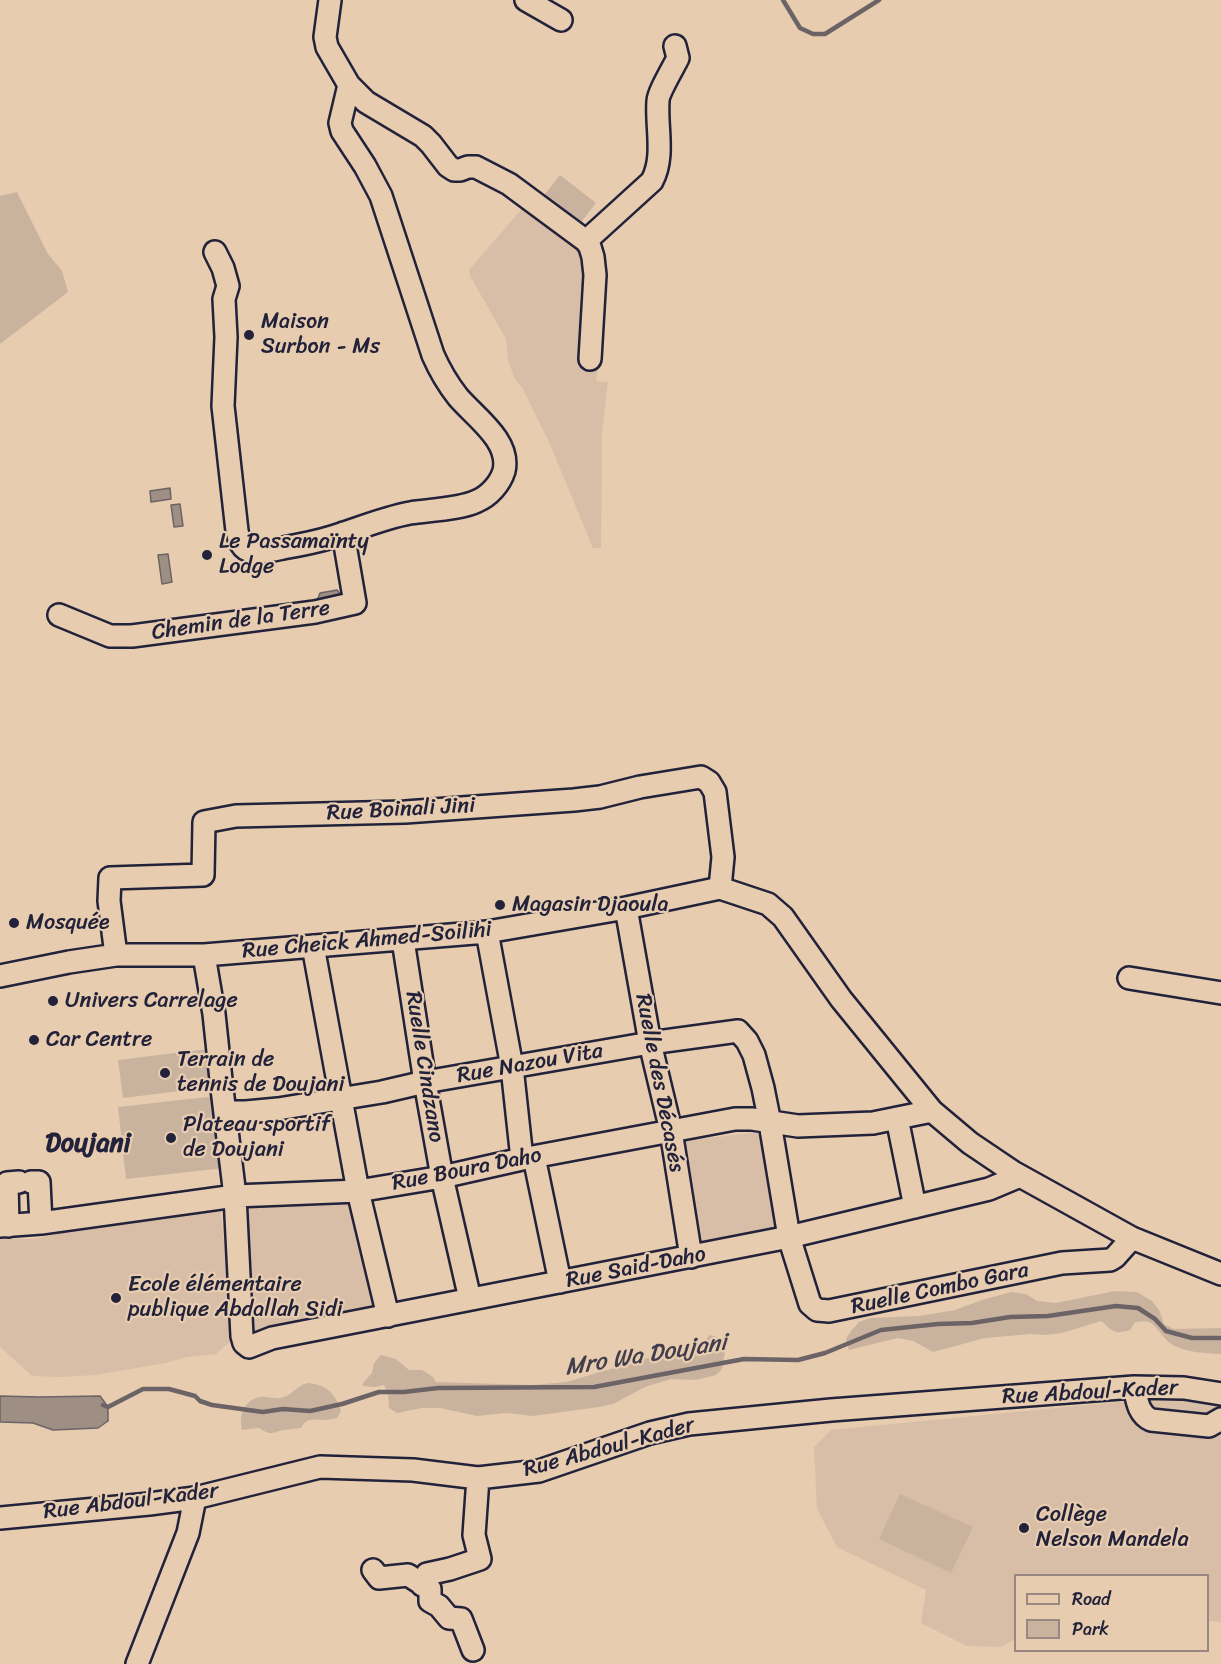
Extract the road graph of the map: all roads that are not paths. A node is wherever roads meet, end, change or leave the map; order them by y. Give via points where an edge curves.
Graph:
1 (330, 0) edge
2 (526, 0) edge
3 (561, 20) dead end
4 (675, 46) dead end
5 (349, 85) junction
6 (586, 241) junction
7 (215, 252) dead end
8 (590, 359) dead end
9 (343, 533) junction
10 (59, 615) dead end
11 (720, 888) junction
12 (626, 908) junction
13 (487, 932) junction
14 (403, 940) junction
15 (313, 946) junction
16 (116, 955) junction
17 (204, 955) junction
18 (0, 976) edge
19 (1129, 978) dead end
20 (1221, 993) edge
21 (650, 1043) junction
22 (512, 1067) junction
23 (425, 1082) junction
24 (340, 1098) junction
25 (932, 1111) junction
26 (225, 1112) junction
27 (897, 1118) junction
28 (770, 1123) junction
29 (671, 1131) junction
30 (528, 1159) junction
31 (1020, 1176) junction
32 (442, 1177) junction
33 (358, 1191) junction
34 (235, 1196) junction
35 (915, 1207) junction
36 (41, 1223) junction
37 (4, 1226) edge
38 (789, 1238) junction
39 (1131, 1238) junction
40 (691, 1257) junction
41 (1221, 1274) edge
42 (560, 1282) junction
43 (470, 1299) junction
44 (388, 1316) junction
45 (1134, 1387) junction
46 (1221, 1394) edge
47 (1221, 1419) edge
48 (478, 1478) junction
49 (195, 1498) junction
50 (0, 1518) edge
51 (373, 1570) dead end
52 (422, 1585) junction
53 (473, 1650) dead end
54 (137, 1664) edge

1 - 5 street via 327,47
2 - 3 street
4 - 6 street via 678,58 658,98 657,172
5 - 6 street via 366,102 423,136 454,170 476,167 509,184
5 - 9 street via 340,123 342,131 381,196 433,354 447,383 496,437 505,463 499,483 477,501 395,516
6 - 8 street via 594,257 595,274
7 - 9 street via 228,286 224,299 223,406 237,531 242,545 253,552 262,551
9 - 10 street, Chemin de la Terre via 355,603 315,612 132,636 110,636
11 - 12 street, Rue Cheick Ahmed-Soilihi
11 - 16 street, Rue Boinali Jini via 723,857 715,792 701,777 574,800 405,812 236,816 204,822 203,875 110,878
11 - 25 street via 768,904 783,917 841,999
12 - 13 street, Rue Cheick Ahmed-Soilihi
12 - 21 street, Ruelle des Décasés
13 - 14 street, Rue Cheick Ahmed-Soilihi
13 - 22 street
14 - 15 street, Rue Cheick Ahmed-Soilihi
14 - 23 street, Ruelle Cindzano
15 - 17 street, Rue Cheick Ahmed-Soilihi
15 - 24 street
16 - 17 street, Rue Cheick Ahmed-Soilihi
16 - 18 street, Rue Cheick Ahmed-Soilihi
17 - 26 street
19 - 20 street
21 - 22 street, Rue Nazou Vita
21 - 28 street, Rue Nazou Vita via 738,1031 754,1055
21 - 29 street, Ruelle des Décasés
22 - 23 street, Rue Nazou Vita
22 - 30 street
23 - 24 street, Rue Nazou Vita
23 - 32 street, Ruelle Cindzano
24 - 26 street, Rue Nazou Vita via 278,1109
24 - 33 street
25 - 27 street, Rue Boura Daho
25 - 31 street via 970,1143
26 - 34 street
27 - 28 street, Rue Boura Daho via 873,1123
27 - 35 street
28 - 29 street, Rue Boura Daho via 735,1119
28 - 38 street
29 - 30 street, Rue Boura Daho
29 - 40 street, Ruelle des Décasés
30 - 32 street, Rue Boura Daho
30 - 42 street
31 - 35 street, Rue Said-Daho via 989,1189
31 - 39 street
32 - 33 street, Rue Boura Daho
32 - 43 street, Ruelle Cindzano
33 - 34 street, Rue Boura Daho
33 - 44 street
34 - 36 street, Rue Boura Daho
34 - 44 street, Rue Said-Daho via 242,1336 249,1347 272,1338
35 - 38 street, Rue Said-Daho
36 - 37 street, Rue Boura Daho
36 - 37 street via 39,1182 8,1183
38 - 39 street, Ruelle Combo Gara via 810,1304 817,1310 829,1311 1062,1263 1110,1260
38 - 40 street, Rue Said-Daho
39 - 41 street
40 - 42 street, Rue Said-Daho
42 - 43 street, Rue Said-Daho
43 - 44 street, Rue Said-Daho
45 - 46 street, Rue Abdoul-Kader via 1184,1388
45 - 47 street via 1143,1416 1151,1420 1209,1426
45 - 48 street, Rue Abdoul-Kader via 689,1424 650,1433 539,1471
48 - 49 street, Rue Abdoul-Kader via 413,1470 320,1467
48 - 52 street via 474,1535 480,1559 427,1574
49 - 50 street, Rue Abdoul-Kader
49 - 54 street via 188,1533
51 - 52 street via 379,1578 408,1575
52 - 53 street via 430,1589 430,1601 449,1618 461,1619

